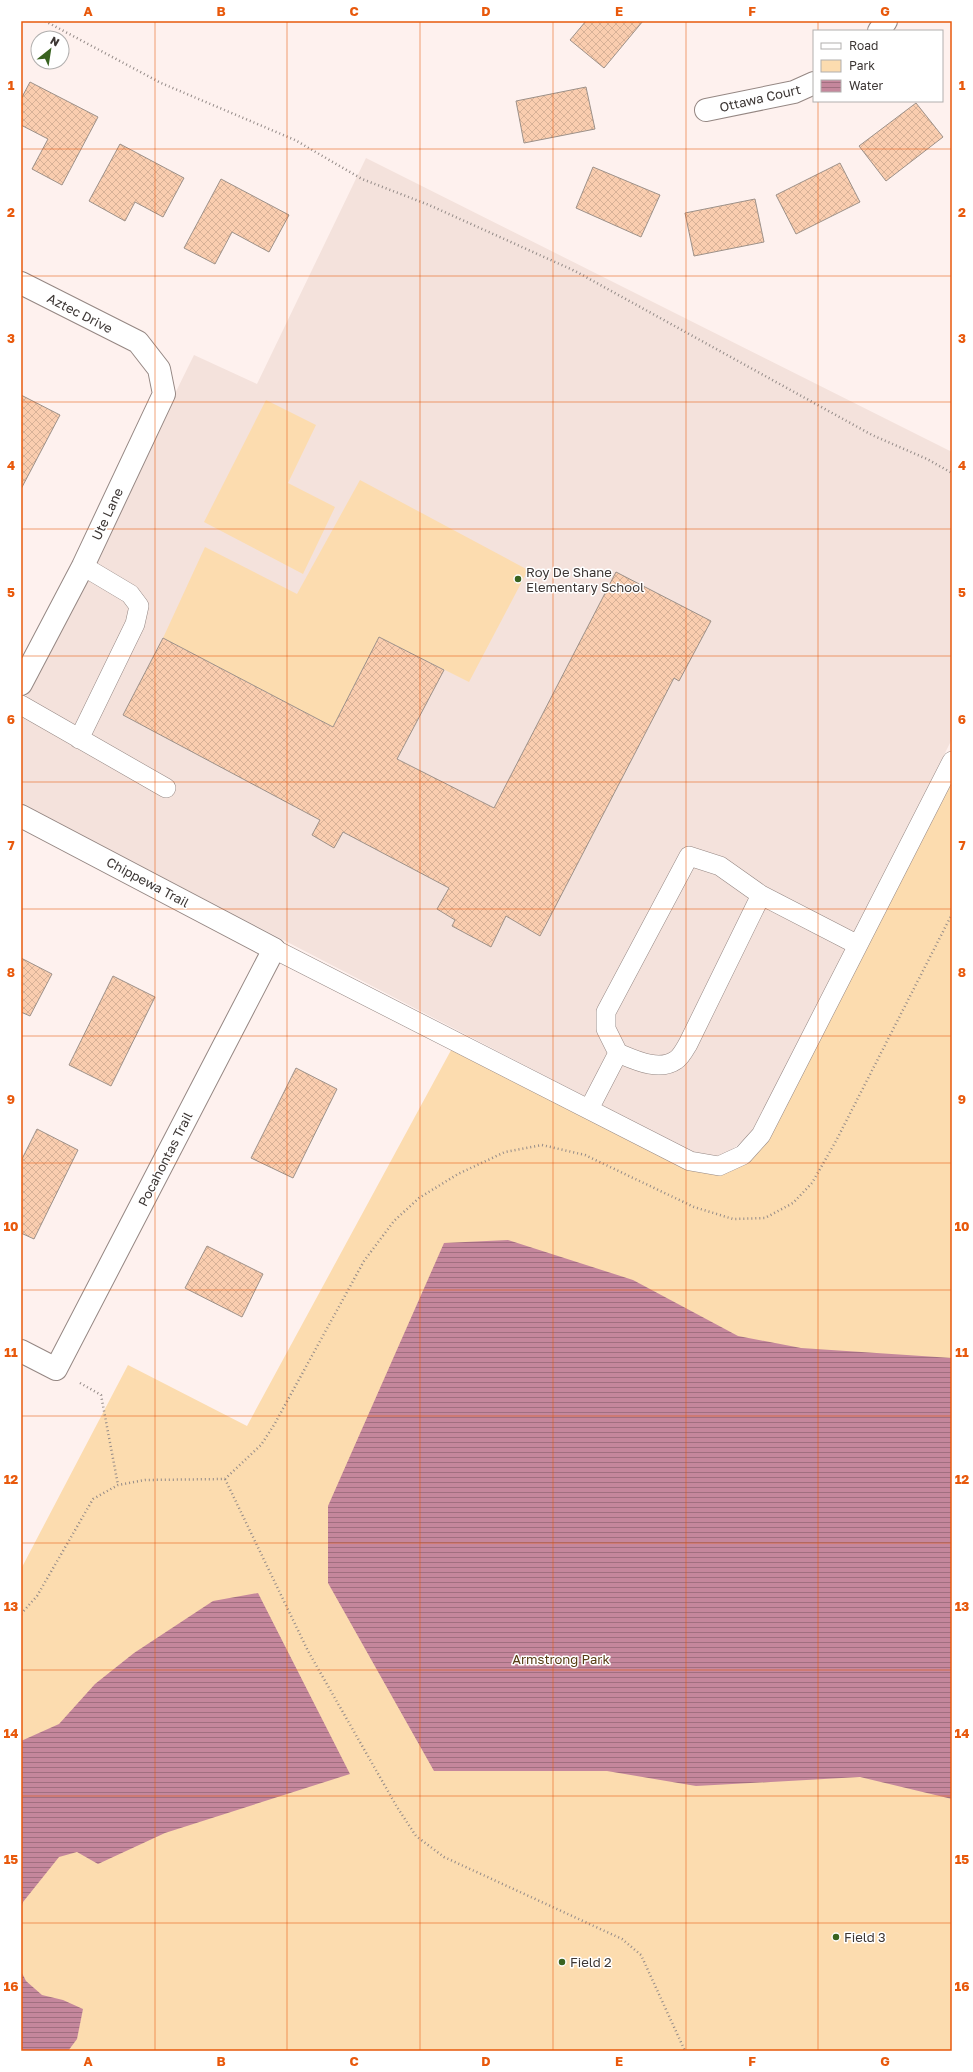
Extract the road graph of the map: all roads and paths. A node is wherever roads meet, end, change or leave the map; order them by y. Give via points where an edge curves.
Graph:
1 (45, 21) edge
2 (886, 21) edge
3 (880, 30) edge
4 (813, 84) edge
5 (706, 110) dead end
6 (21, 283) edge
7 (138, 342) joint
8 (952, 473) edge
9 (83, 566) junction
10 (21, 684) edge
11 (21, 705) edge
12 (79, 739) junction
13 (952, 761) edge
14 (166, 788) dead end
15 (21, 816) edge
16 (761, 895) junction
17 (952, 914) edge
18 (858, 945) junction
19 (274, 949) junction
20 (618, 1053) junction
21 (589, 1110) junction
22 (21, 1351) edge
23 (56, 1369) junction
24 (224, 1479) junction
25 (118, 1485) junction
26 (21, 1614) edge
27 (684, 2051) edge

1 - 8 path via 161,83 296,140 362,179 428,205 575,271 872,435
2 - 3 street
4 - 5 street, Ottawa Court via 794,92
6 - 7 street, Aztec Drive
7 - 9 street, Ute Lane via 159,369 164,394
9 - 10 street, Ute Lane
9 - 12 lane via 130,594 139,606 136,624
11 - 12 lane
12 - 14 lane
13 - 18 lane
15 - 19 street, Chippewa Trail
16 - 18 lane
16 - 20 lane via 688,1044 677,1060 662,1065 642,1062
16 - 20 lane via 720,866 689,856 606,1012 606,1029
17 - 24 path via 836,1141 812,1184 793,1203 765,1218 733,1219 694,1207 585,1155 542,1145 505,1152 458,1174 419,1198 394,1221 364,1261 274,1425 261,1444
18 - 21 lane via 761,1135 743,1155 719,1166 690,1161
19 - 21 lane
19 - 23 street, Pocahontas Trail
20 - 21 lane
22 - 23 street
23 - 25 path via 101,1395
24 - 25 path via 145,1480
24 - 27 path via 308,1651 416,1836 444,1857 622,1939 641,1955
25 - 26 path via 93,1499 37,1596

